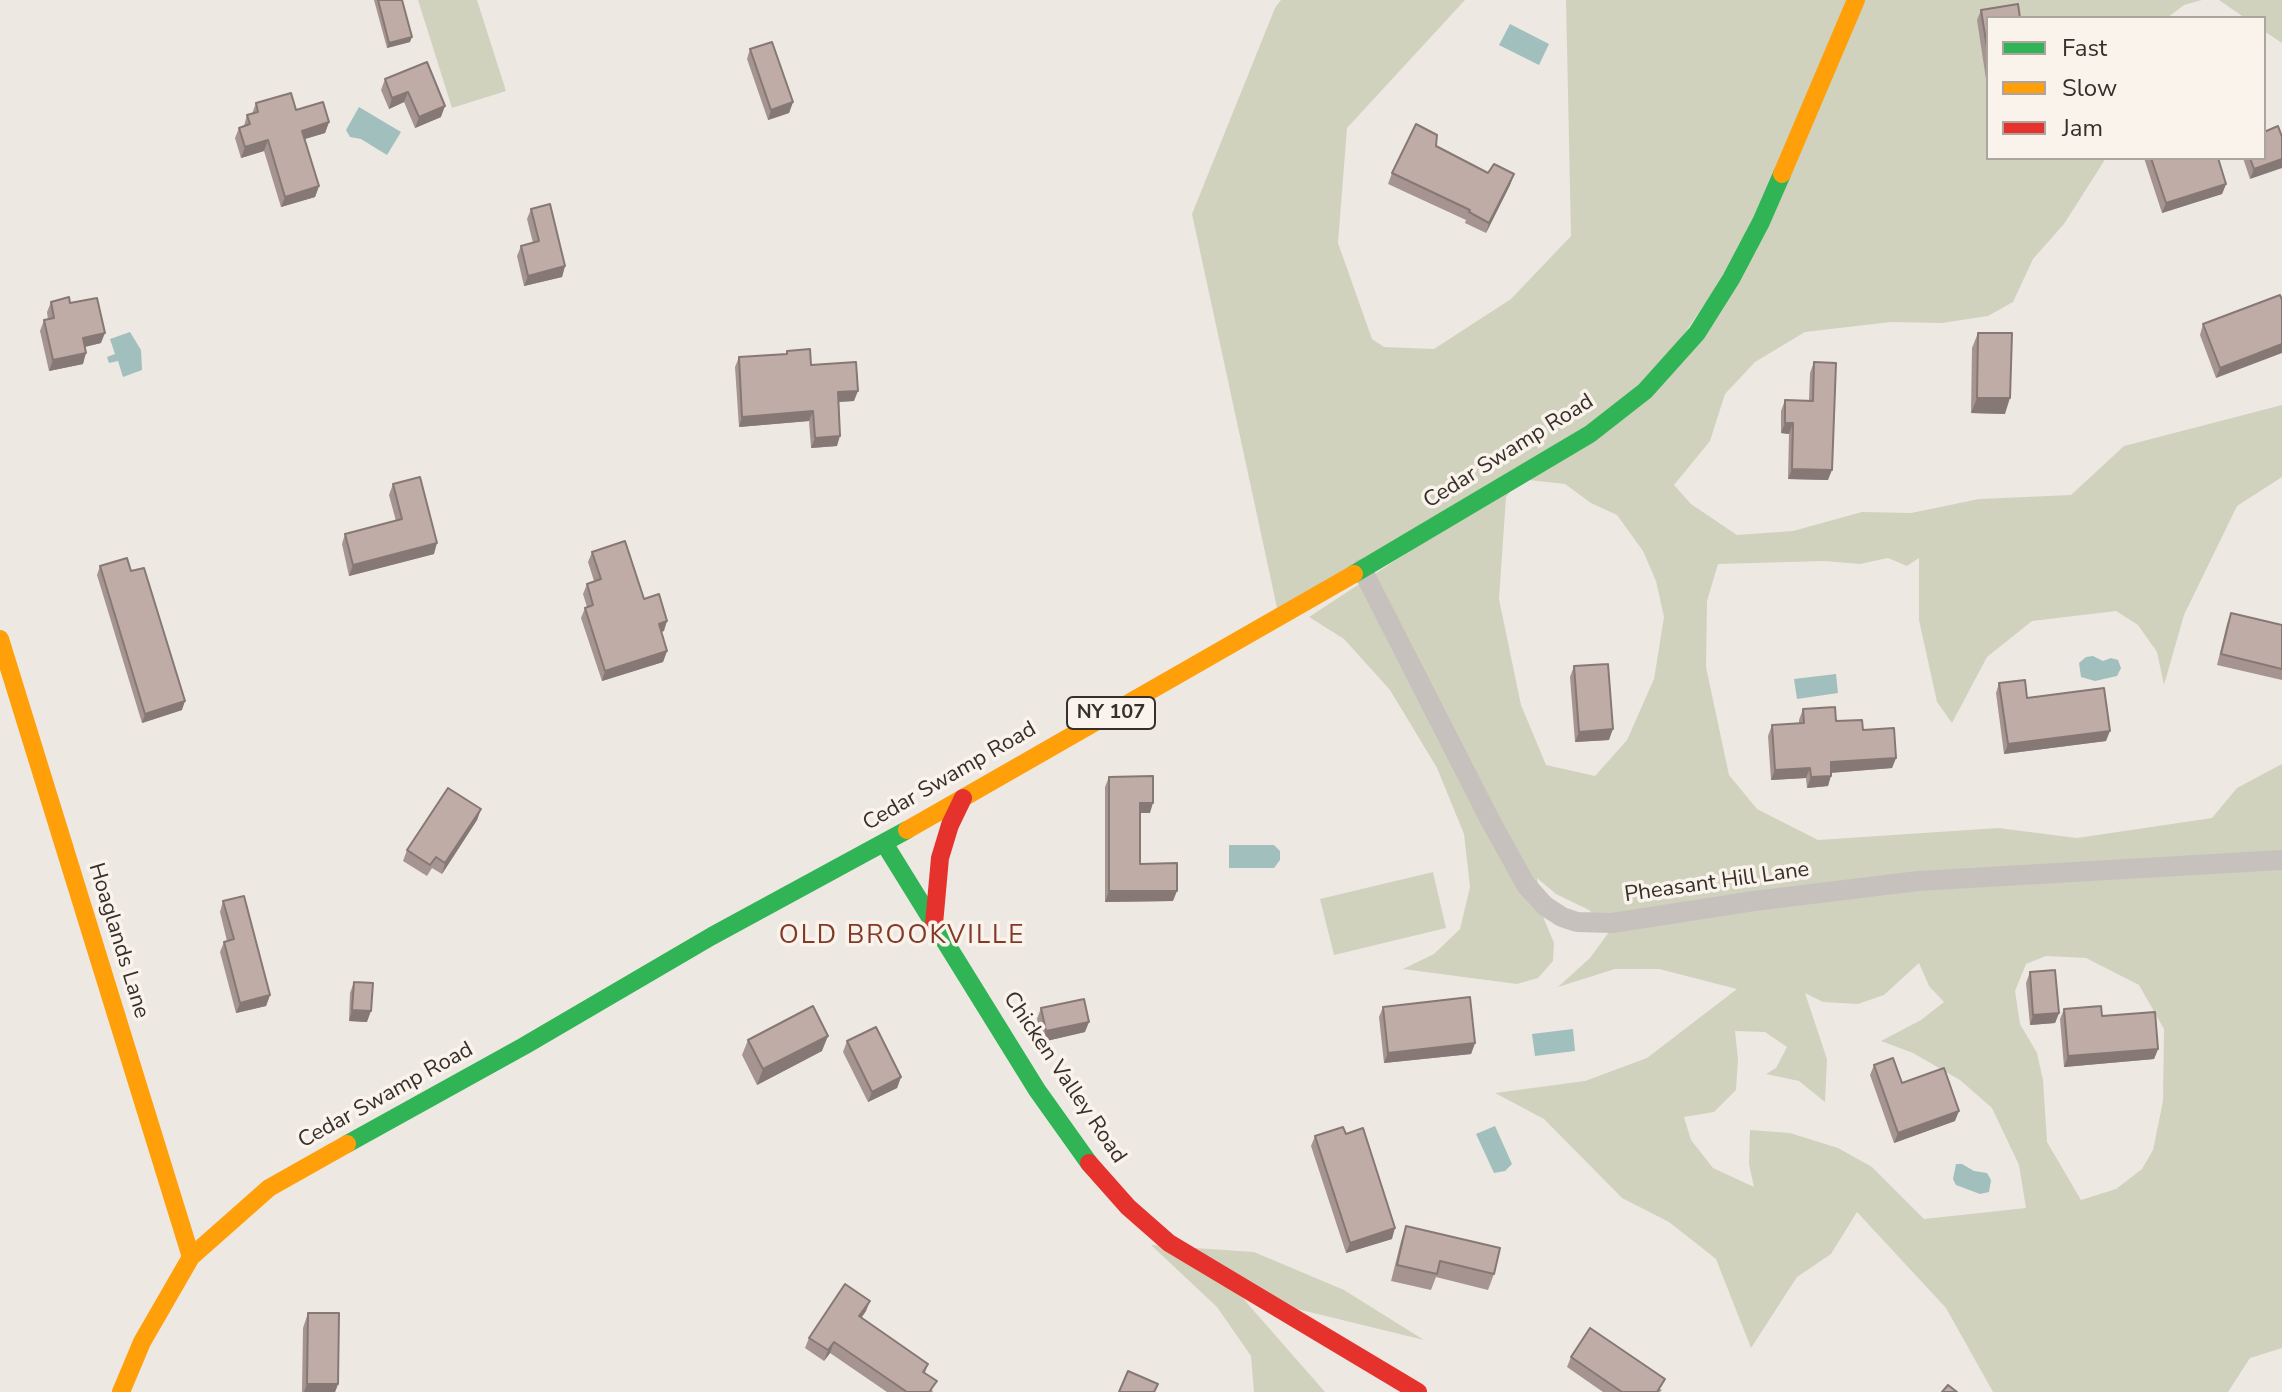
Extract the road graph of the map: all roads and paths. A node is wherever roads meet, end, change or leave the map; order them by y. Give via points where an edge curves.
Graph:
1 (1856, 0) edge
2 (1362, 569) junction
3 (0, 639) edge
4 (963, 798) junction
5 (884, 843) junction
6 (2282, 860) edge
7 (934, 924) junction
8 (191, 1257) junction
9 (121, 1392) edge
10 (1418, 1392) edge

1 - 2 main road, Cedar Swamp Road / NY 107 via 1761,222 1697,333 1645,391 1590,434
2 - 4 main road, Cedar Swamp Road / NY 107
2 - 6 street, Pheasant Hill Lane via 1526,885 1545,906 1577,922 1612,923 1918,881
3 - 8 main road, Hoaglands Lane
4 - 5 main road, Cedar Swamp Road / NY 107
4 - 7 main road via 940,858
5 - 7 main road, Chicken Valley Road
5 - 8 main road, Cedar Swamp Road / NY 107 via 269,1188
7 - 10 main road, Chicken Valley Road via 1037,1090 1098,1176 1128,1207 1169,1243
8 - 9 main road, Cedar Swamp Road / NY 107 via 142,1342

